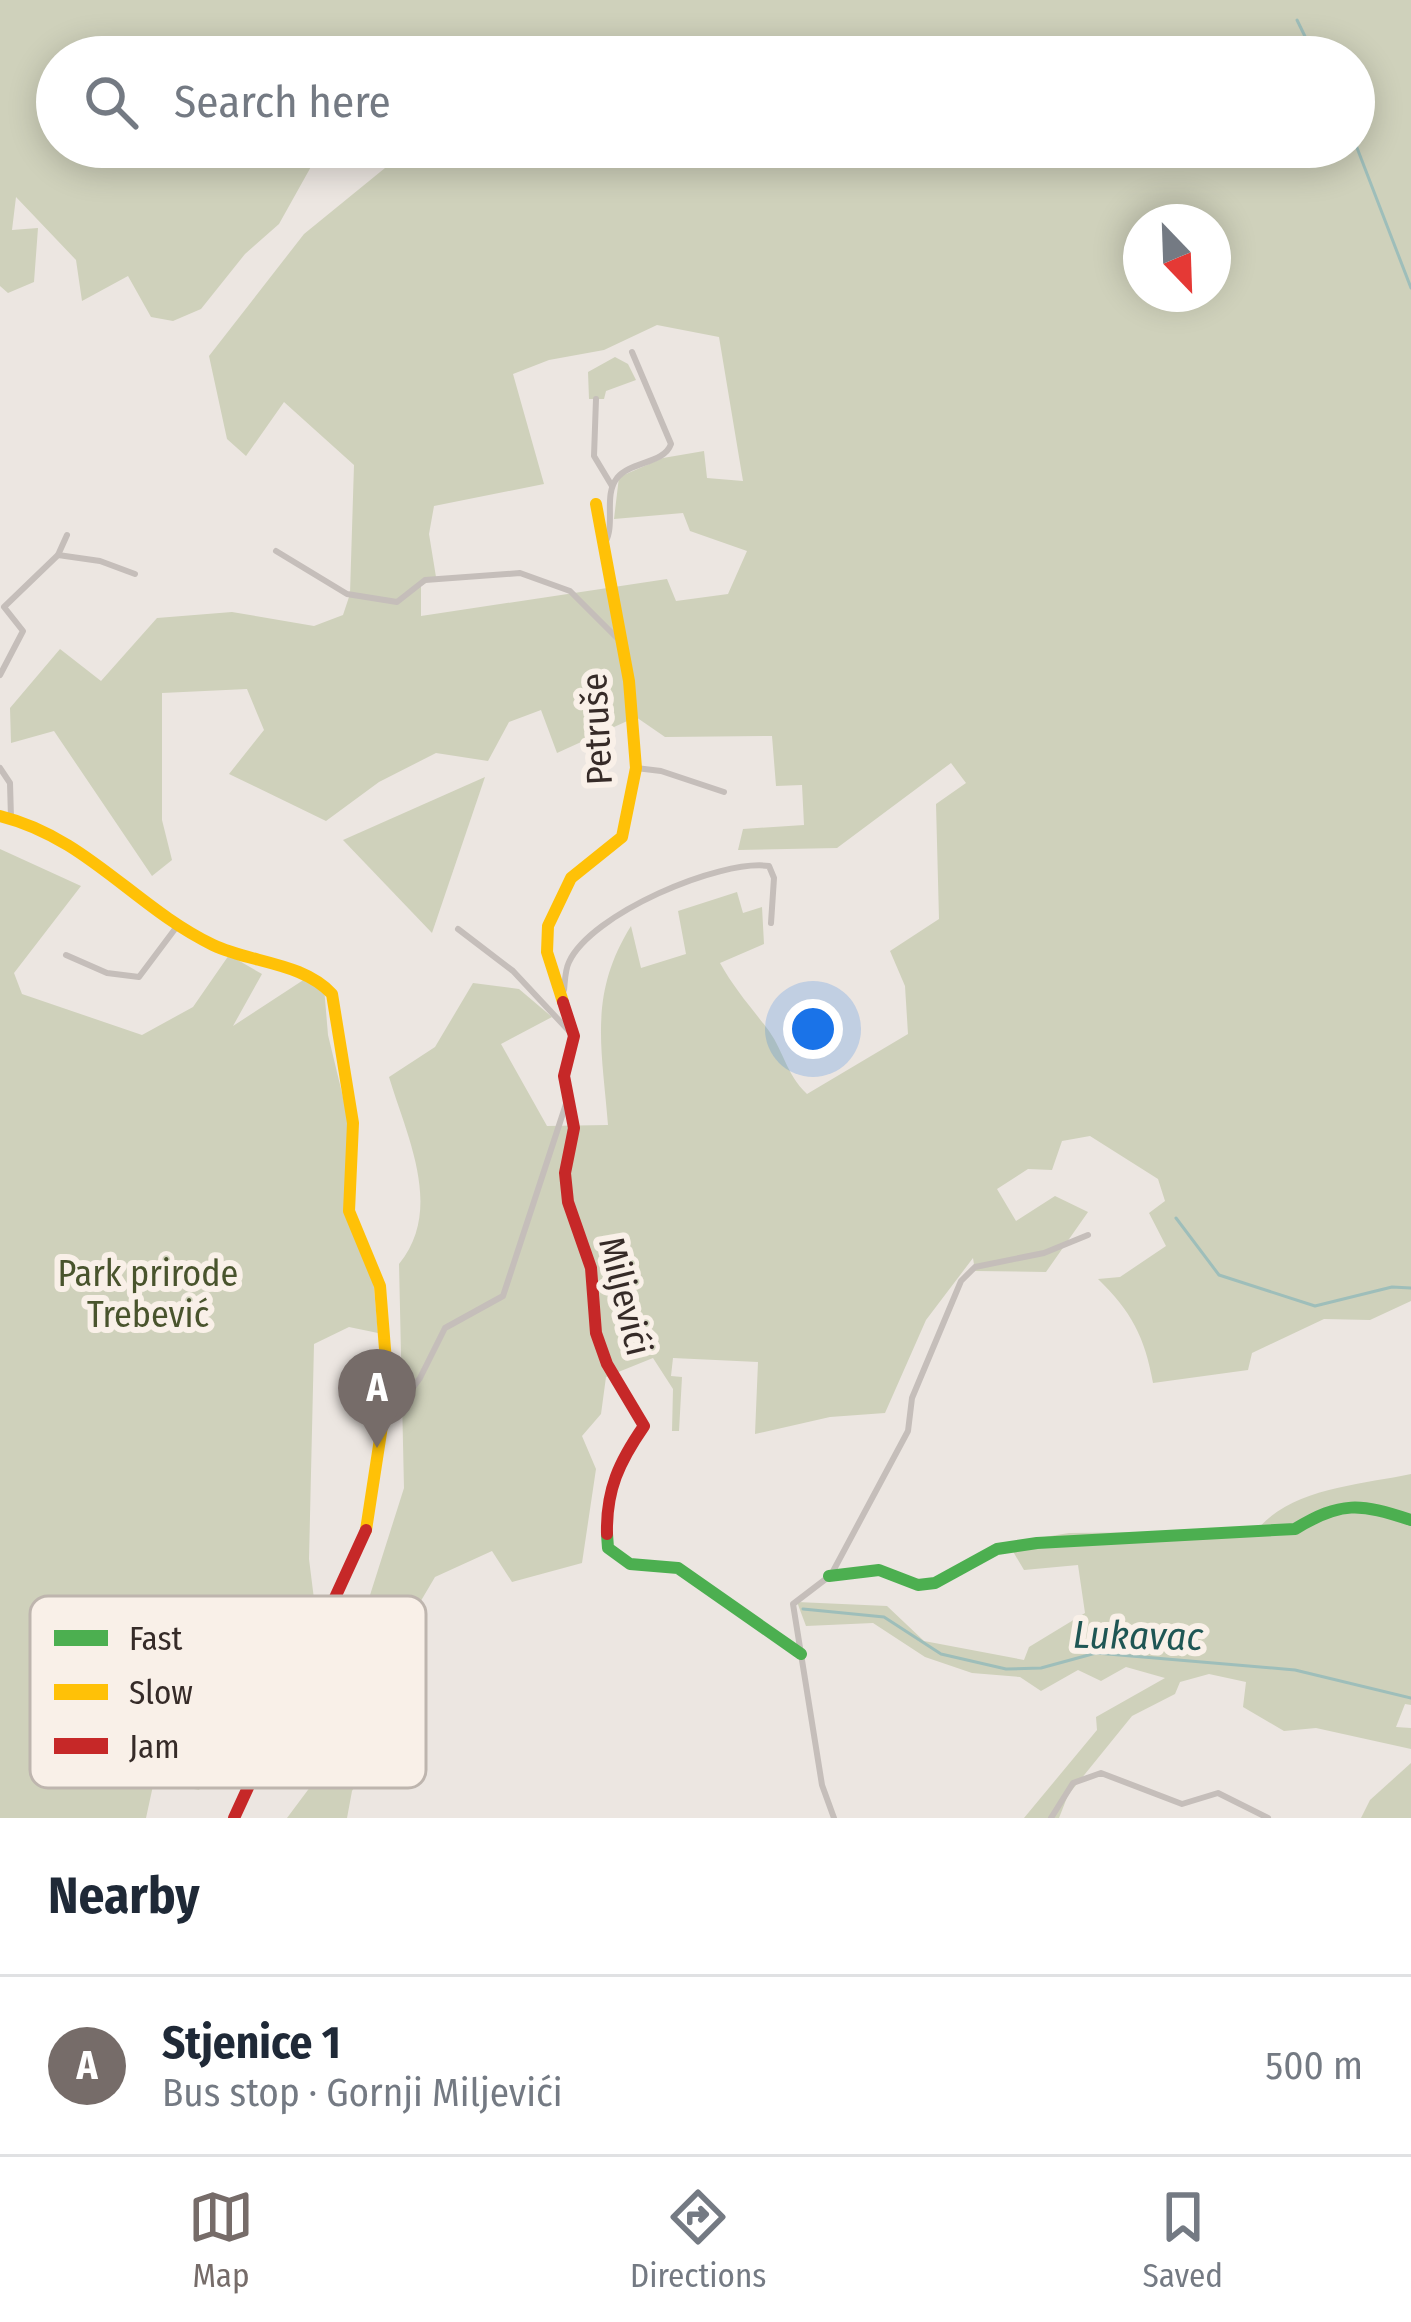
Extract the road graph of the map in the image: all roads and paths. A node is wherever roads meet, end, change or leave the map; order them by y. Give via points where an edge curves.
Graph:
1 (632, 352) dead end
2 (596, 399) dead end
3 (612, 486) junction
4 (596, 504) dead end
5 (67, 535) dead end
6 (605, 543) junction
7 (276, 551) dead end
8 (58, 556) junction
9 (135, 574) dead end
10 (3, 602) edge
11 (619, 640) junction
12 (0, 675) edge
13 (636, 768) junction
14 (0, 769) edge
15 (724, 792) dead end
16 (5, 817) edge
17 (180, 922) junction
18 (771, 923) dead end
19 (458, 929) dead end
20 (66, 956) dead end
21 (564, 990) junction
22 (574, 1036) junction
23 (566, 1104) junction
24 (574, 1128) junction
25 (557, 1130) junction
26 (1088, 1235) dead end
27 (378, 1435) junction
28 (1411, 1520) edge
29 (829, 1576) junction
30 (338, 1596) edge
31 (801, 1654) junction
32 (248, 1788) edge
33 (234, 1818) edge
34 (834, 1818) edge
35 (1051, 1818) edge
36 (1268, 1818) edge

1 - 3 street via 670,451 620,474
2 - 3 street via 594,456
3 - 6 street
4 - 6 street, Petruše
5 - 8 street
6 - 11 street, Petruše
7 - 11 street via 347,594 397,602 425,580 520,574 570,590
8 - 9 street
8 - 10 street
10 - 12 street via 23,631
11 - 13 street, Petruše
13 - 15 street
13 - 21 street, Petruše via 622,837 571,878 548,926 548,960
14 - 16 street via 10,783
16 - 17 street via 47,829
17 - 20 street via 139,977
17 - 27 street via 212,944 315,976 332,994 353,1123 349,1211 380,1286 388,1387
18 - 21 street via 769,866 709,874 615,916 573,956
19 - 22 street via 513,971
21 - 22 street, Petruše
22 - 23 street, Petruše
23 - 24 street, Miljevići
23 - 25 street
24 - 25 street
24 - 31 street, Miljevići via 568,1202 591,1268 596,1334 644,1426 606,1502 608,1548 630,1564 678,1568
25 - 27 street via 503,1296 445,1328
26 - 29 street via 975,1267 953,1291 912,1397 908,1431
27 - 30 street via 365,1539
28 - 29 street via 1331,1507 1295,1529 997,1549 935,1583 879,1570
29 - 31 street via 793,1604
31 - 34 street
32 - 33 street
35 - 36 street via 1073,1783 1101,1774 1182,1804 1218,1793

